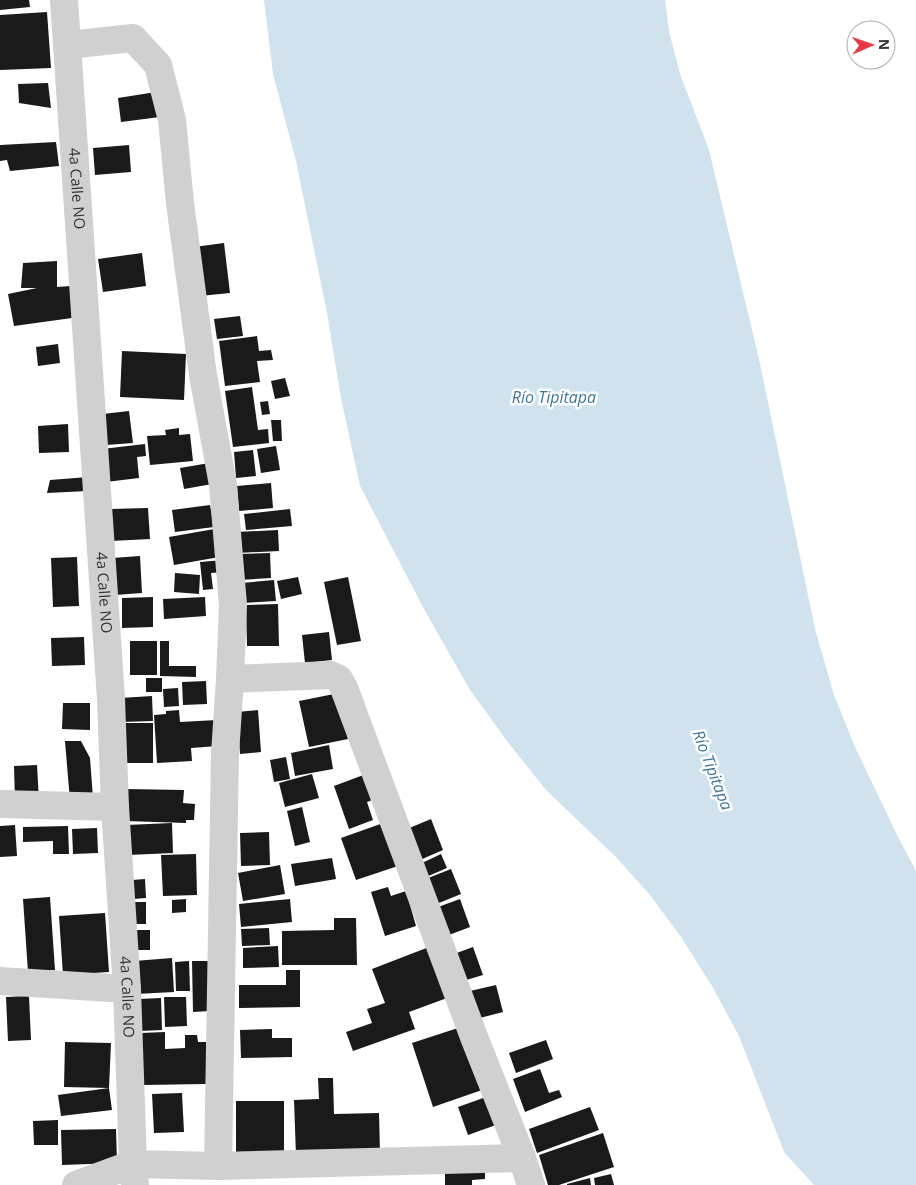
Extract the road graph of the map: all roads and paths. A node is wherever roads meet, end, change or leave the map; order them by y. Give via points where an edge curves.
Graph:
1 (64, 0) edge
2 (68, 46) junction
3 (230, 679) junction
4 (0, 804) edge
5 (115, 807) junction
6 (0, 981) edge
7 (127, 989) junction
8 (522, 1158) junction
9 (218, 1166) junction
10 (134, 1175) edge
11 (76, 1185) edge
12 (531, 1185) edge

1 - 2 street, 4a Calle NO
2 - 3 street via 133,38 158,65 172,120 202,366 223,485 233,605
2 - 5 street, 4a Calle NO via 111,699
3 - 8 street via 331,674 339,679
3 - 9 street via 225,754
4 - 5 street
5 - 7 street, 4a Calle NO
6 - 7 street
7 - 10 street, 4a Calle NO
8 - 9 street
8 - 12 street
9 - 10 street
10 - 11 street

